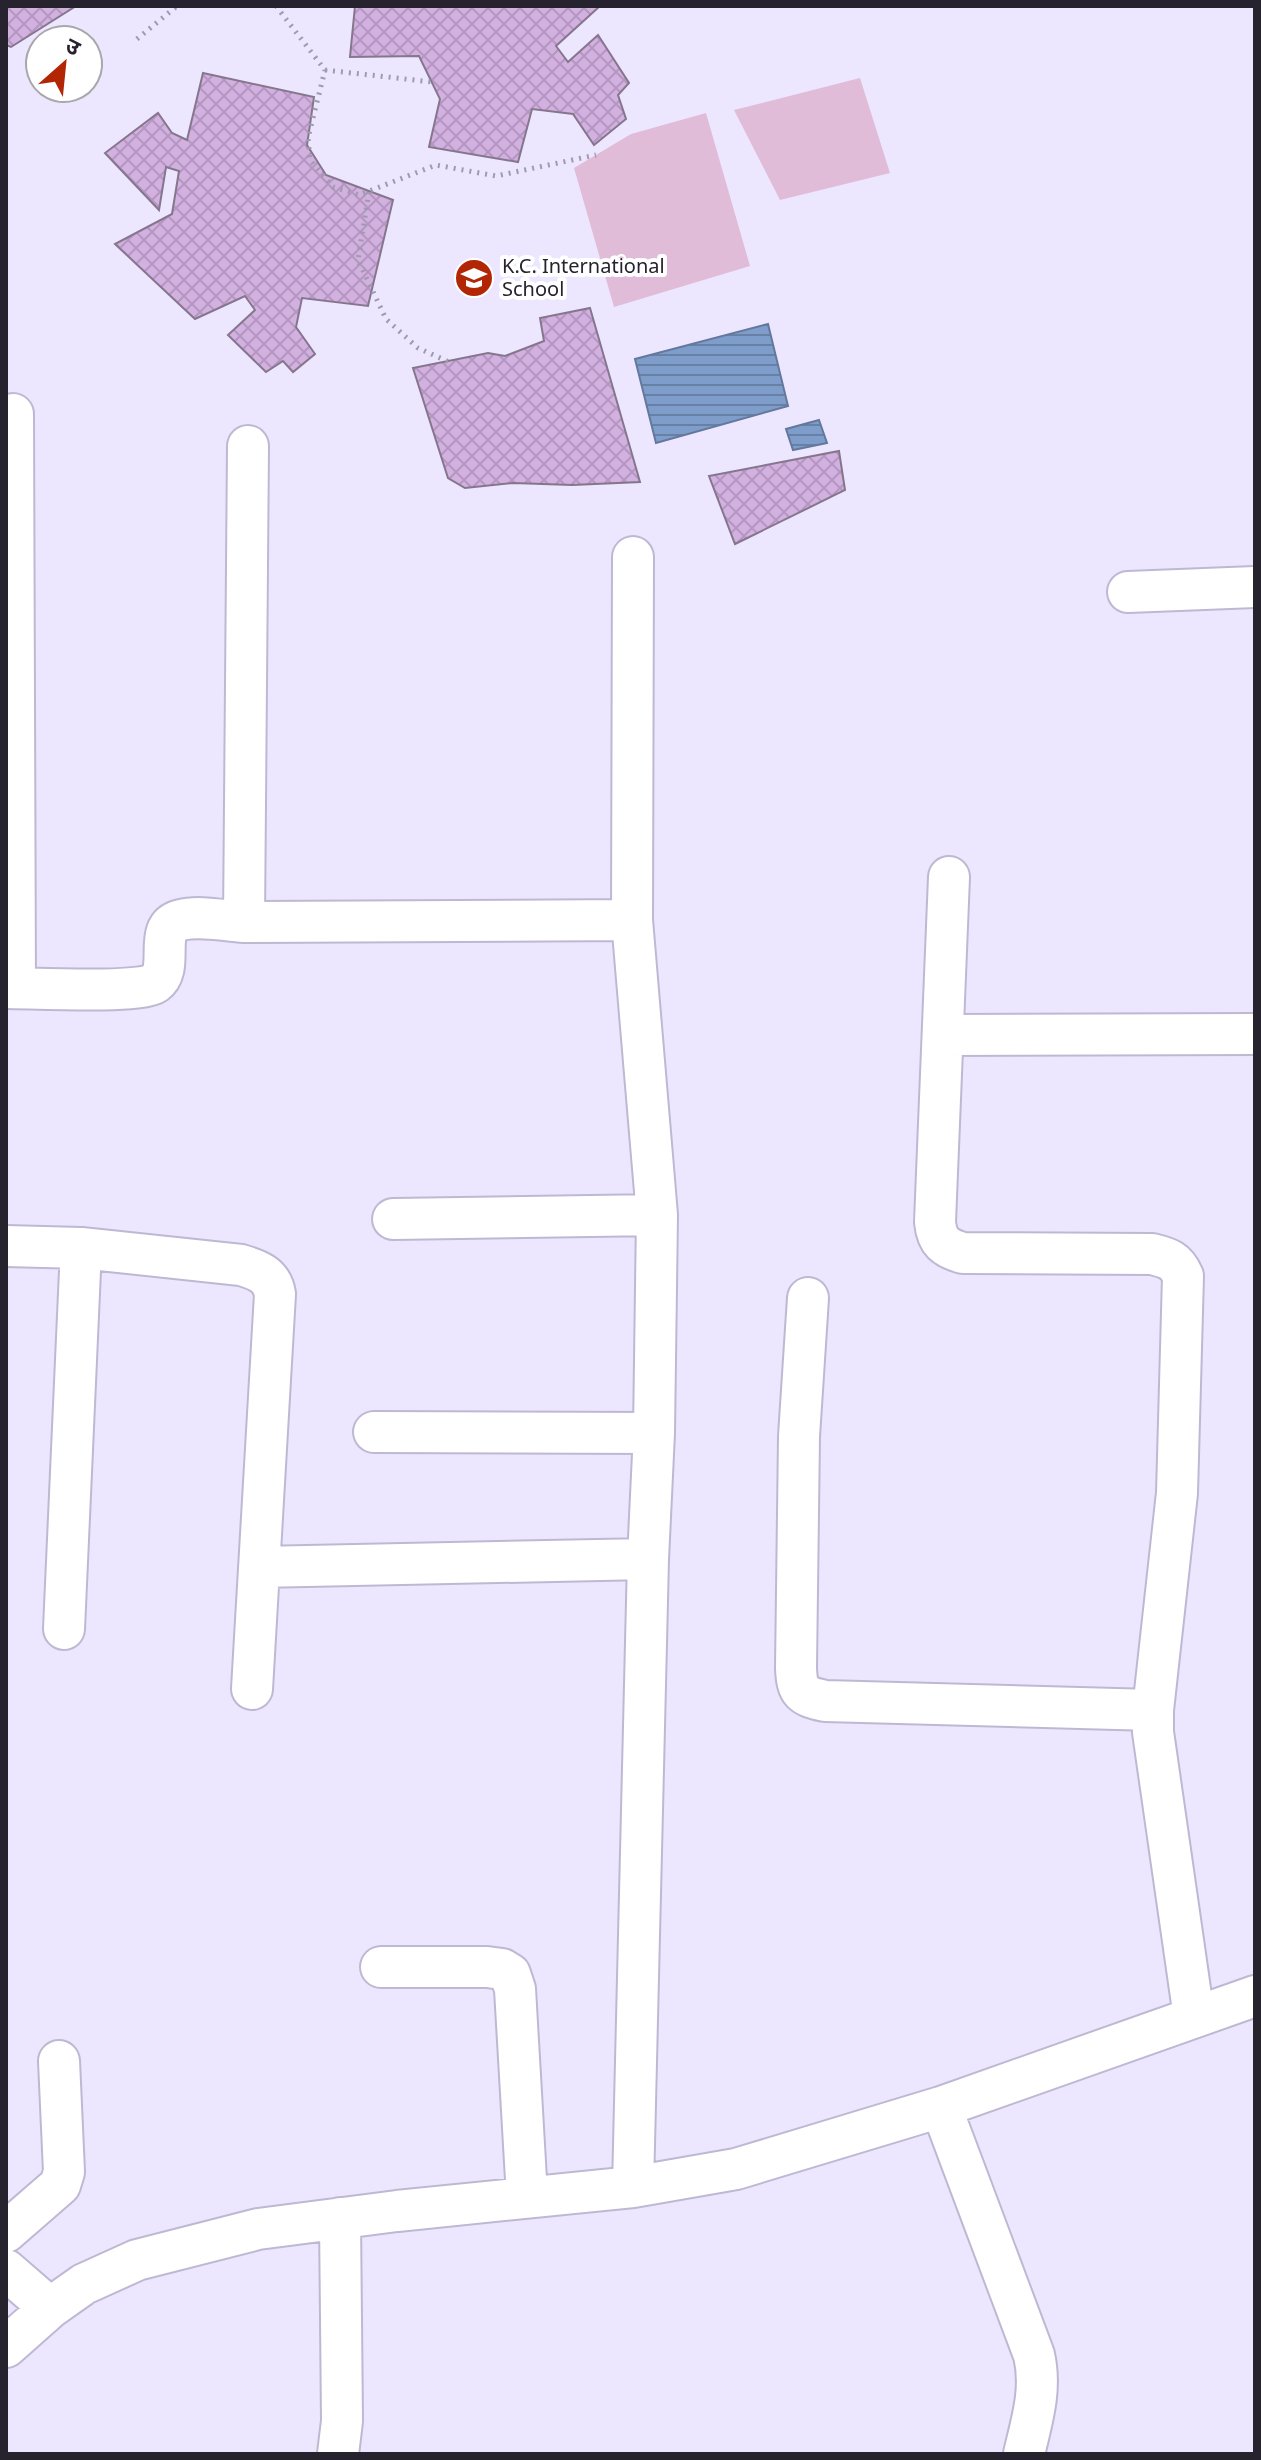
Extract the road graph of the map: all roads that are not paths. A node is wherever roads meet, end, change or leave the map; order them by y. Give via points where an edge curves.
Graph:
1 (13, 414) dead end
2 (248, 446) dead end
3 (633, 557) dead end
4 (1255, 587) edge
5 (1128, 592) dead end
6 (949, 877) dead end
7 (632, 920) junction
8 (244, 922) junction
9 (10, 988) edge
10 (1255, 1034) edge
11 (944, 1035) junction
12 (657, 1215) junction
13 (393, 1219) dead end
14 (6, 1246) edge
15 (81, 1248) junction
16 (808, 1298) dead end
17 (374, 1432) dead end
18 (654, 1433) junction
19 (648, 1559) junction
20 (259, 1567) junction
21 (64, 1629) dead end
22 (252, 1689) dead end
23 (1153, 1710) junction
24 (381, 1967) dead end
25 (1255, 1996) edge
26 (1194, 2017) junction
27 (59, 2061) dead end
28 (941, 2107) junction
29 (633, 2187) junction
30 (527, 2197) junction
31 (340, 2218) junction
32 (6, 2232) edge
33 (6, 2270) edge
34 (50, 2308) junction
35 (6, 2347) edge
36 (338, 2454) edge
37 (1024, 2454) edge

1 - 9 street
2 - 8 street
3 - 7 street
4 - 5 street
6 - 11 street
7 - 8 street
7 - 12 street
8 - 9 street via 186,919 169,926 161,977 152,986
10 - 11 street
11 - 23 street via 935,1222 939,1241 963,1253 1152,1254 1170,1258 1183,1276 1173,1553
12 - 13 street
12 - 18 street
14 - 15 street
15 - 20 street via 241,1265 271,1280 275,1294
15 - 21 street
16 - 23 street via 797,1515 796,1668 801,1692 825,1701
17 - 18 street
18 - 19 street
19 - 20 street
19 - 29 street
20 - 22 street
23 - 26 street via 1156,1763
24 - 30 street via 487,1967 510,1974
25 - 26 street
26 - 28 street
27 - 32 street via 64,2172 60,2185
28 - 29 street via 736,2169
28 - 37 street via 1034,2355 1037,2397
29 - 30 street
30 - 31 street
31 - 34 street via 258,2229 137,2260 84,2284
31 - 36 street
33 - 34 street
34 - 35 street

